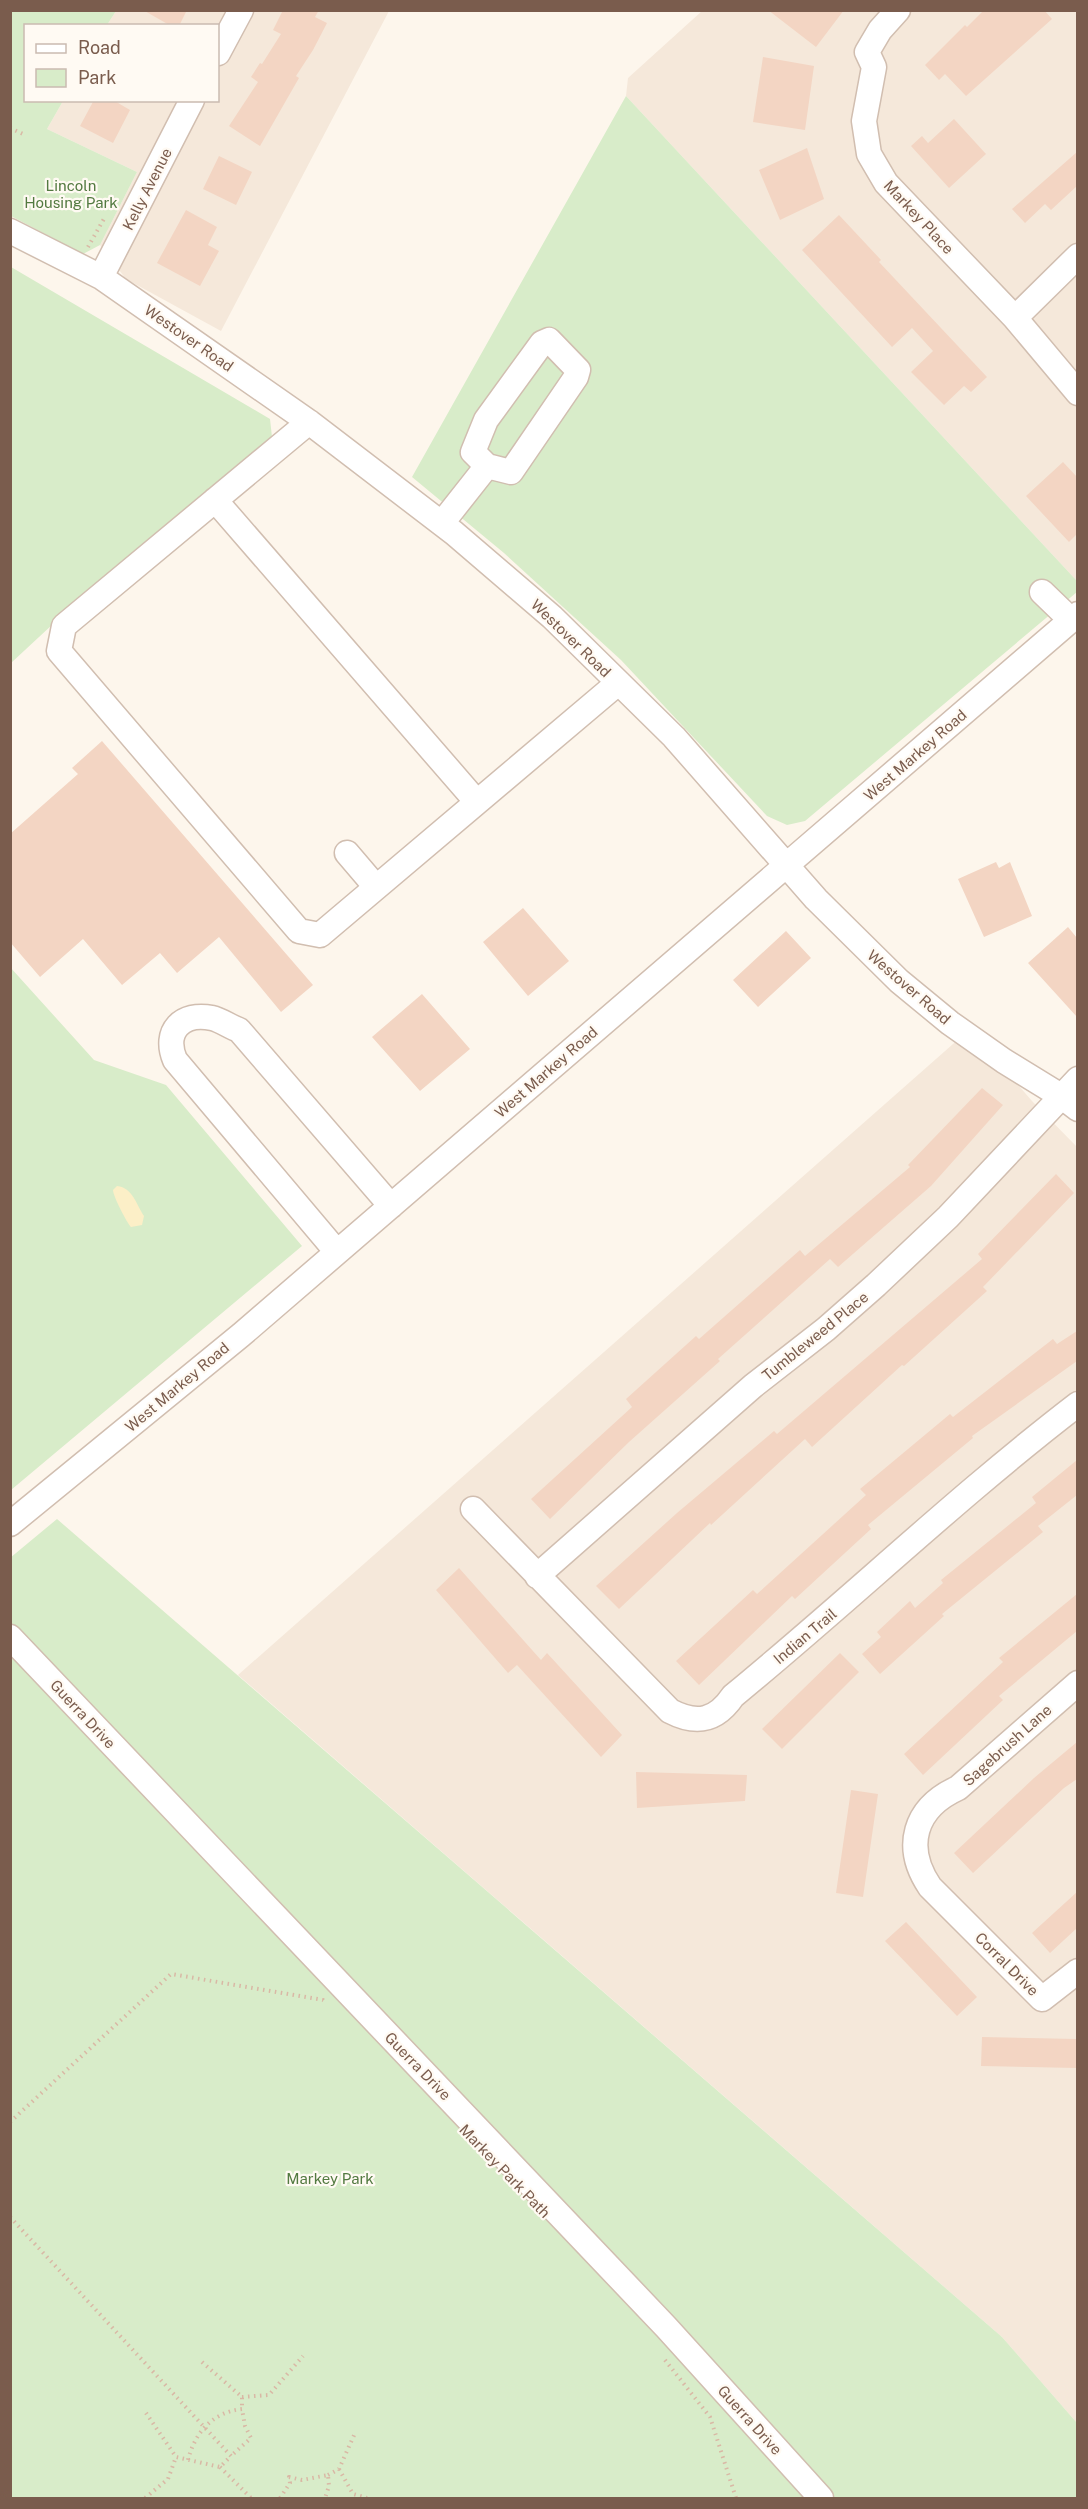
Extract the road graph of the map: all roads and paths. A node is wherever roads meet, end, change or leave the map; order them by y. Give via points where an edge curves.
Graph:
1 (241, 10) edge
2 (898, 10) edge
3 (219, 51) edge
4 (191, 102) edge
5 (10, 128) edge
6 (23, 134) dead end
7 (109, 211) dead end
8 (10, 231) edge
9 (78, 244) dead end
10 (1077, 256) edge
11 (101, 277) junction
12 (1015, 318) junction
13 (1077, 393) edge
14 (309, 422) junction
15 (487, 466) junction
16 (215, 500) junction
17 (442, 523) junction
18 (1042, 592) dead end
19 (1074, 617) edge
20 (618, 683) junction
21 (476, 801) junction
22 (347, 853) dead end
23 (787, 865) junction
24 (376, 887) junction
25 (1072, 1094) edge
26 (391, 1206) junction
27 (337, 1252) junction
28 (1077, 1404) edge
29 (473, 1509) dead end
30 (10, 1524) edge
31 (537, 1576) junction
32 (10, 1637) edge
33 (1077, 1683) edge
34 (940, 1898) joint
35 (1077, 1971) edge
36 (331, 2008) dead end
37 (10, 2122) edge
38 (10, 2217) edge
39 (660, 2355) dead end
40 (303, 2356) dead end
41 (202, 2362) dead end
42 (242, 2397) junction
43 (242, 2409) junction
44 (146, 2413) dead end
45 (204, 2426) junction
46 (354, 2433) dead end
47 (231, 2456) junction
48 (176, 2457) junction
49 (188, 2460) junction
50 (220, 2467) junction
51 (339, 2469) junction
52 (328, 2475) junction
53 (145, 2499) edge
54 (251, 2499) edge
55 (280, 2499) edge
56 (325, 2499) edge
57 (367, 2499) edge
58 (736, 2499) edge
59 (821, 2499) edge

1 - 3 street
2 - 12 street, Markey Place via 867,52 874,67 864,121 869,154 886,183
4 - 11 street, Kelly Avenue
5 - 6 path
7 - 9 path via 88,249
8 - 11 street, Westover Road
10 - 12 street
11 - 14 street, Westover Road
12 - 13 street, Markey Place
14 - 16 street
14 - 17 street, Westover Road
15 - 15 street via 511,472 576,378 578,370 549,340 542,343 486,420 473,452
15 - 17 street
16 - 21 street
16 - 24 street via 64,626 59,651 298,931 320,935
17 - 20 street, Westover Road via 552,617
18 - 19 street
19 - 23 street, West Markey Road
20 - 21 street
20 - 23 street, Westover Road via 674,737
21 - 24 street
22 - 24 street
23 - 25 street, Westover Road via 850,935 899,981 986,1048
23 - 26 street, West Markey Road
25 - 31 street, Tumbleweed Place via 876,1285 753,1386
26 - 27 street, West Markey Road
26 - 27 street via 239,1030 213,1018 188,1018 175,1028 170,1047 175,1060
27 - 30 street, West Markey Road
28 - 31 street, Indian Trail via 952,1505 733,1696 726,1707 705,1719 684,1718 670,1711
29 - 31 street
32 - 59 street, Guerra Drive via 666,2326
33 - 34 street, Sagebrush Lane via 958,1788 930,1806 915,1838 915,1855 921,1873
34 - 35 street, Corral Drive via 1042,1999
36 - 37 path via 323,2000 171,1974
38 - 45 path
39 - 58 path via 710,2417
40 - 42 path via 269,2395
41 - 42 path
42 - 43 path
43 - 45 path via 218,2415
43 - 47 path via 251,2438
44 - 48 path
45 - 47 path
45 - 49 path
46 - 51 path
47 - 50 path
48 - 49 path
48 - 53 path via 168,2479
49 - 50 path
50 - 54 path
51 - 52 path
51 - 57 path via 353,2494
52 - 55 path via 302,2480 288,2477 290,2483
52 - 56 path

